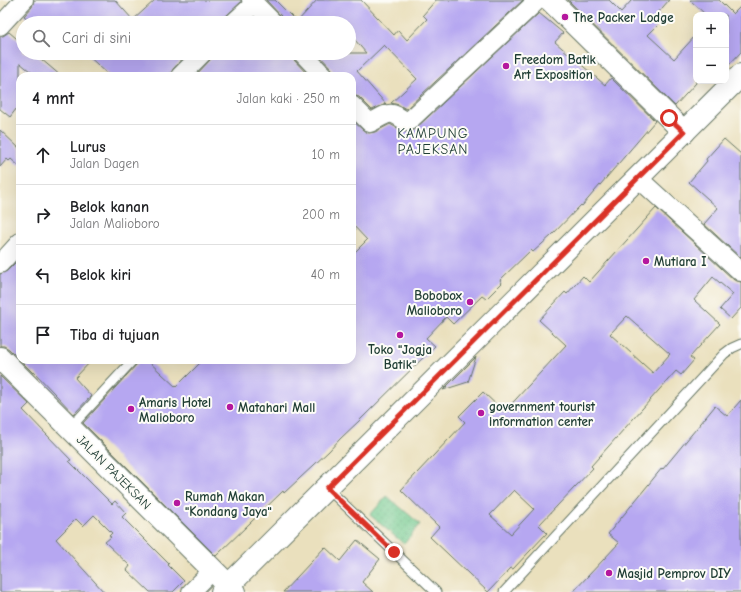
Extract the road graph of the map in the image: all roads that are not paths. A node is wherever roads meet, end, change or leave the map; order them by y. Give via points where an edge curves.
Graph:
1 (24, 0) edge
2 (538, 0) edge
3 (253, 2) edge
4 (559, 3) edge
5 (240, 16) edge
6 (267, 16) edge
7 (0, 26) edge
8 (196, 60) edge
9 (309, 60) edge
10 (184, 72) edge
11 (320, 72) edge
12 (739, 81) edge
13 (356, 109) edge
14 (684, 132) junction
15 (646, 185) junction
16 (16, 246) edge
17 (0, 264) edge
18 (741, 272) edge
19 (741, 344) edge
20 (0, 358) edge
21 (129, 364) edge
22 (70, 428) junction
23 (327, 488) junction
24 (213, 570) junction
25 (228, 590) edge
26 (191, 592) edge
27 (436, 592) edge
28 (504, 592) edge

1 - 7 street
2 - 13 street via 409,121 406,122 396,114 389,113 370,123
3 - 5 street
3 - 6 street
4 - 14 main road
8 - 10 street
9 - 11 street
12 - 14 main road
14 - 15 main road
15 - 18 street
15 - 23 main road
16 - 17 street
19 - 28 lane via 724,354
20 - 22 main road, JALAN PAJEKSAN
21 - 22 lane
22 - 24 main road, JALAN PAJEKSAN
23 - 25 main road
23 - 27 lane
24 - 25 main road, JALAN PAJEKSAN
24 - 26 street

